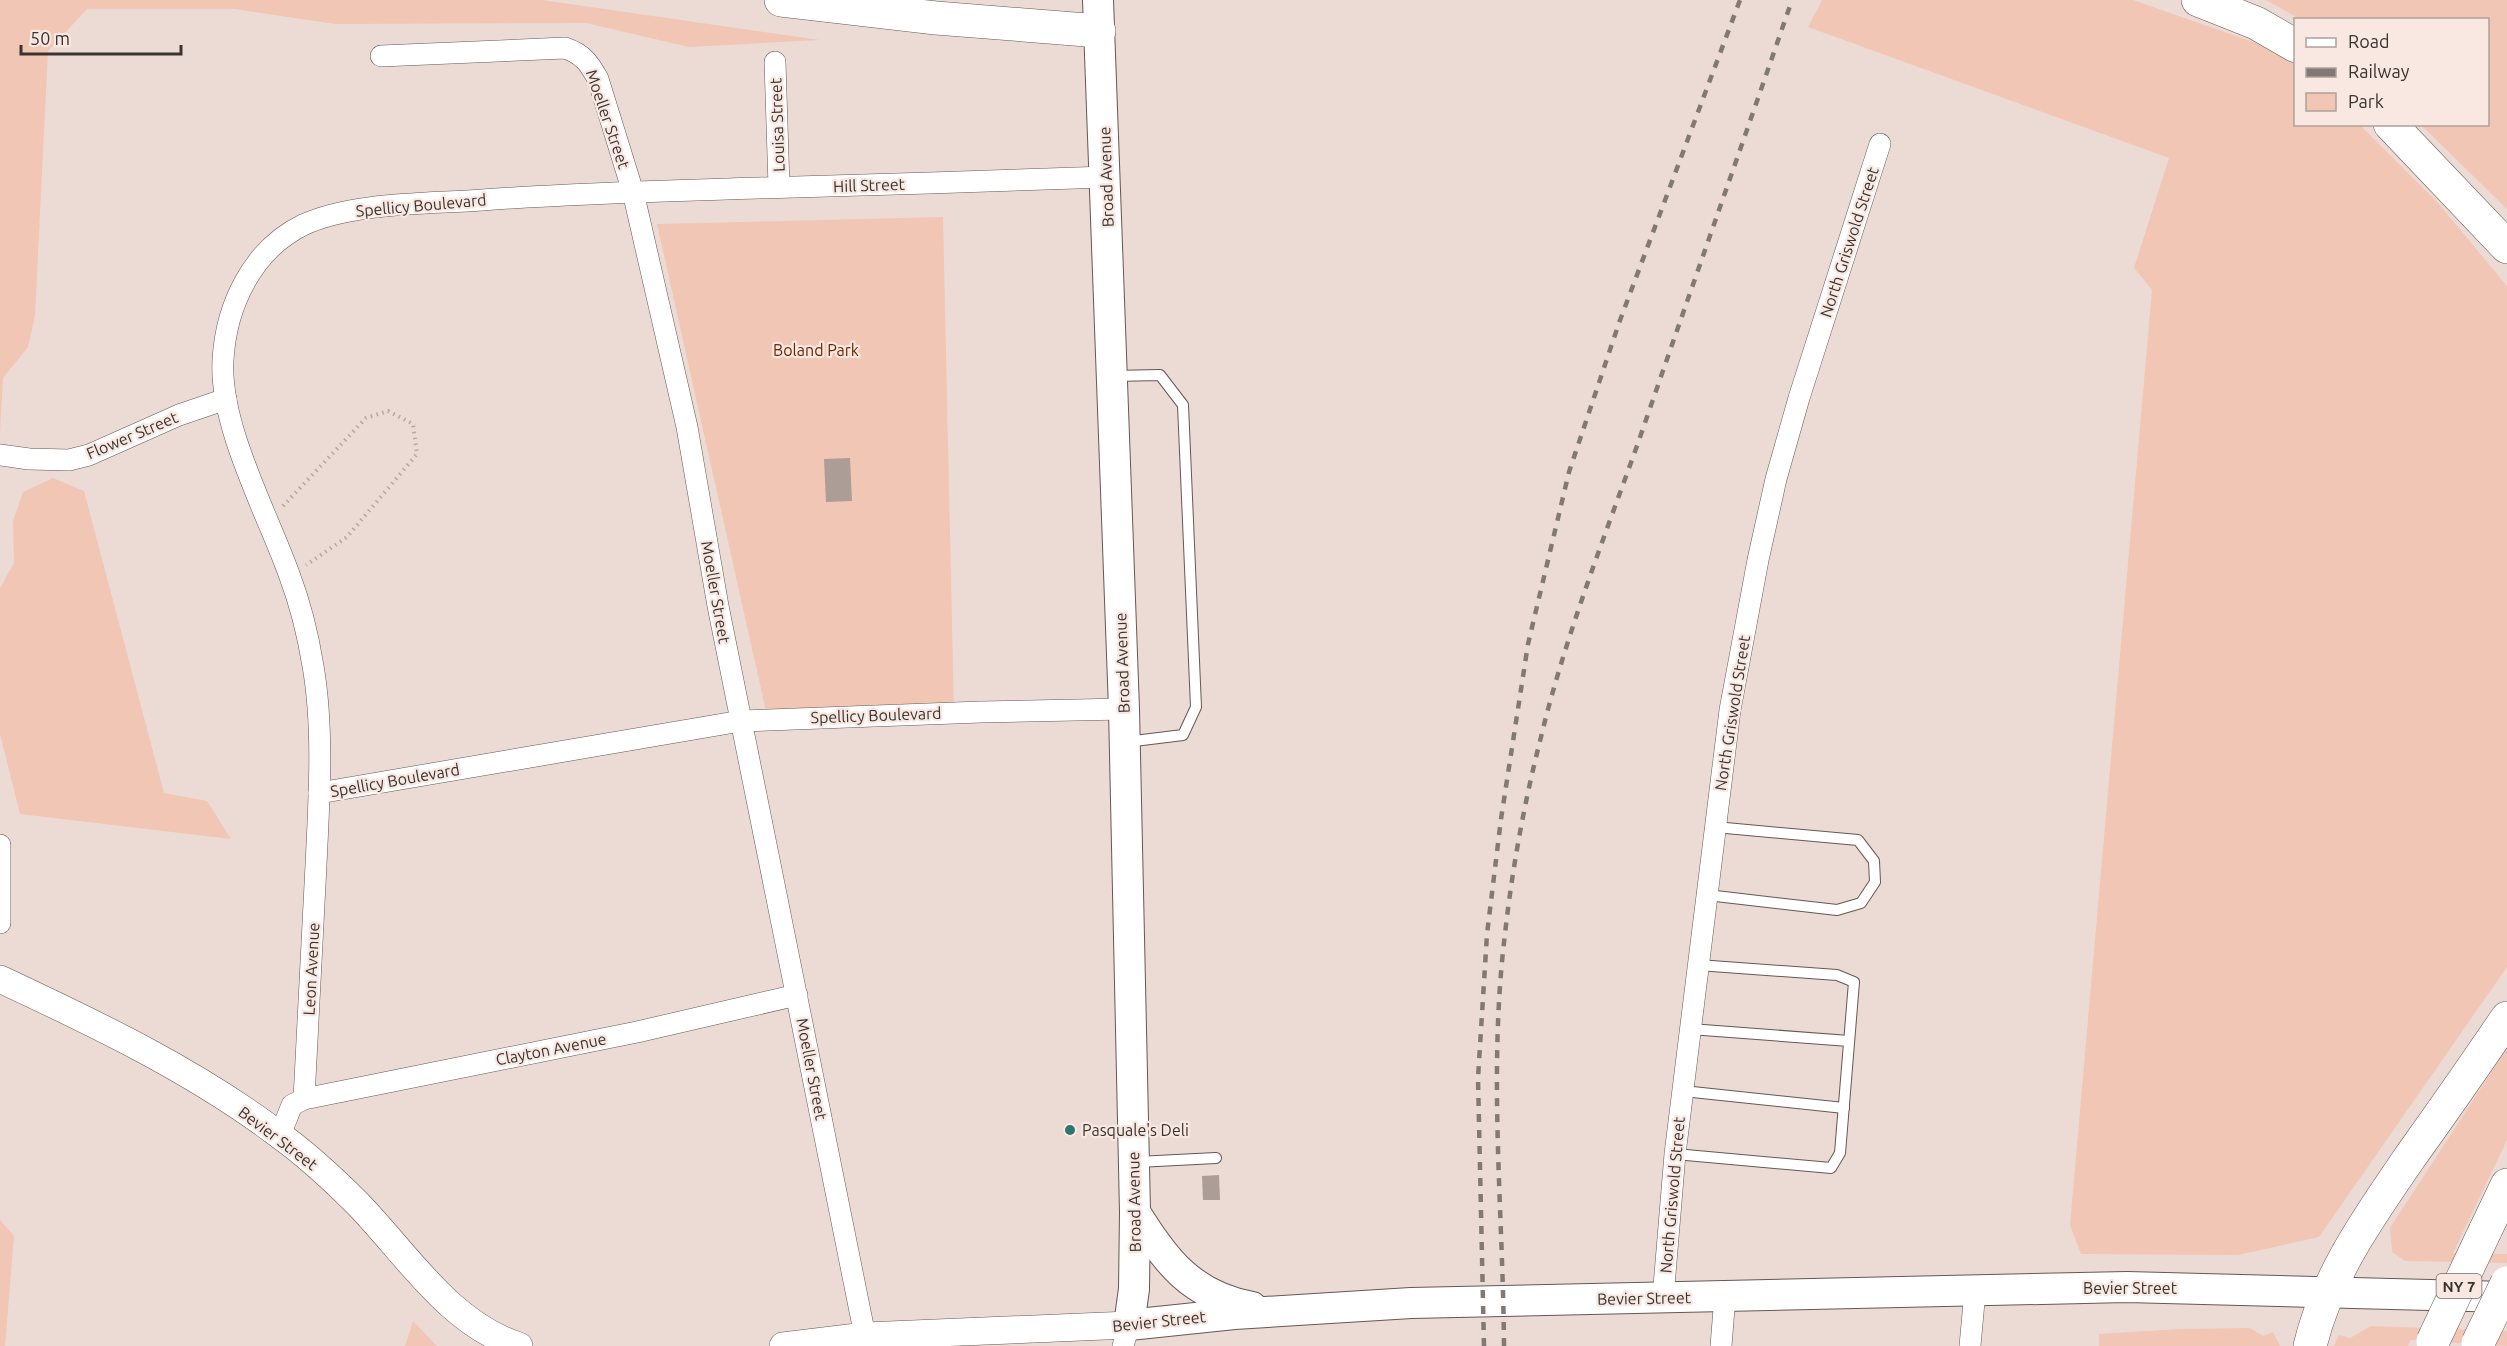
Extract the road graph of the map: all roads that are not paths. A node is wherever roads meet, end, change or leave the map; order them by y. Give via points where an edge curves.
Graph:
1 (781, 0) edge
2 (2198, 0) edge
3 (1099, 15) edge
4 (2294, 45) edge
5 (381, 56) dead end
6 (775, 62) dead end
7 (2392, 126) edge
8 (1880, 144) dead end
9 (1106, 177) junction
10 (779, 187) junction
11 (633, 192) junction
12 (2507, 247) edge
13 (1112, 376) junction
14 (226, 399) junction
15 (0, 455) edge
16 (1124, 709) junction
17 (741, 721) junction
18 (1125, 742) junction
19 (319, 793) junction
20 (1715, 827) junction
21 (0, 844) edge
22 (1707, 895) junction
23 (0, 923) edge
24 (1698, 965) junction
25 (0, 979) edge
26 (797, 995) junction
27 (2507, 1018) edge
28 (1690, 1029) junction
29 (1849, 1041) junction
30 (1683, 1091) junction
31 (304, 1099) junction
32 (1844, 1108) junction
33 (280, 1135) junction
34 (1675, 1154) junction
35 (1216, 1158) dead end
36 (1134, 1162) junction
37 (2507, 1185) edge
38 (1135, 1212) junction
39 (2507, 1283) edge
40 (1975, 1291) junction
41 (2327, 1292) junction
42 (1725, 1296) junction
43 (2507, 1297) edge
44 (1663, 1298) junction
45 (1291, 1310) junction
46 (1126, 1335) edge
47 (865, 1336) junction
48 (504, 1343) edge
49 (2432, 1343) edge
50 (2477, 1345) edge
51 (783, 1346) edge
52 (1721, 1346) edge
53 (1970, 1346) edge
54 (2310, 1346) edge

1 - 3 main road via 947,19
2 - 4 main road via 2256,23
3 - 9 main road, Broad Avenue
5 - 11 street, Moeller Street via 565,48 579,53 598,79
6 - 10 street, Louisa Street
7 - 12 main road
8 - 20 street, North Griswold Street via 1776,479 1730,710
9 - 10 street, Hill Street
9 - 13 main road, Broad Avenue
10 - 11 street, Hill Street
11 - 14 street, Spellicy Boulevard via 354,210 305,224 261,257 246,278 225,337 222,364
11 - 17 street, Moeller Street via 687,427
13 - 16 main road, Broad Avenue
13 - 18 lane via 1160,375 1183,405 1196,707 1183,735
14 - 15 street, Flower Street via 69,460
14 - 19 street, Spellicy Boulevard via 242,455 305,625 314,670
16 - 17 street, Spellicy Boulevard
16 - 18 main road, Broad Avenue
17 - 19 street, Spellicy Boulevard
17 - 26 street, Moeller Street
18 - 36 main road, Broad Avenue
19 - 31 street, Leon Avenue
20 - 22 street, North Griswold Street
20 - 22 lane via 1858,840 1874,861 1875,882 1861,903 1838,910
21 - 23 street
22 - 24 street, North Griswold Street
24 - 28 street, North Griswold Street
24 - 29 lane via 1837,975 1854,982
25 - 33 street, Bevier Street via 160,1059
26 - 31 street, Clayton Avenue via 637,1032
26 - 47 street, Moeller Street
27 - 41 main road via 2379,1203
28 - 29 lane
28 - 30 street, North Griswold Street
29 - 32 lane
30 - 32 lane
30 - 34 street, North Griswold Street
31 - 33 street via 292,1105
32 - 34 lane via 1840,1153 1831,1168
33 - 48 street, Bevier Street via 357,1203 442,1296
34 - 44 street, North Griswold Street
35 - 36 lane
36 - 38 main road, Broad Avenue
37 - 49 main road, NY 7, bridge
38 - 45 main road via 1156,1246 1190,1282 1224,1300
38 - 46 main road, Broad Avenue via 1134,1289
39 - 50 main road, NY 7, bridge
40 - 41 main road, Bevier Street via 2127,1287
40 - 42 main road, Bevier Street
40 - 53 street
41 - 43 main road, Bevier Street
41 - 54 main road
42 - 44 main road, Bevier Street
42 - 52 street
44 - 45 main road, Bevier Street via 1411,1303
45 - 46 main road, Bevier Street via 1199,1317
46 - 47 street, Bevier Street
47 - 51 street, Bevier Street

